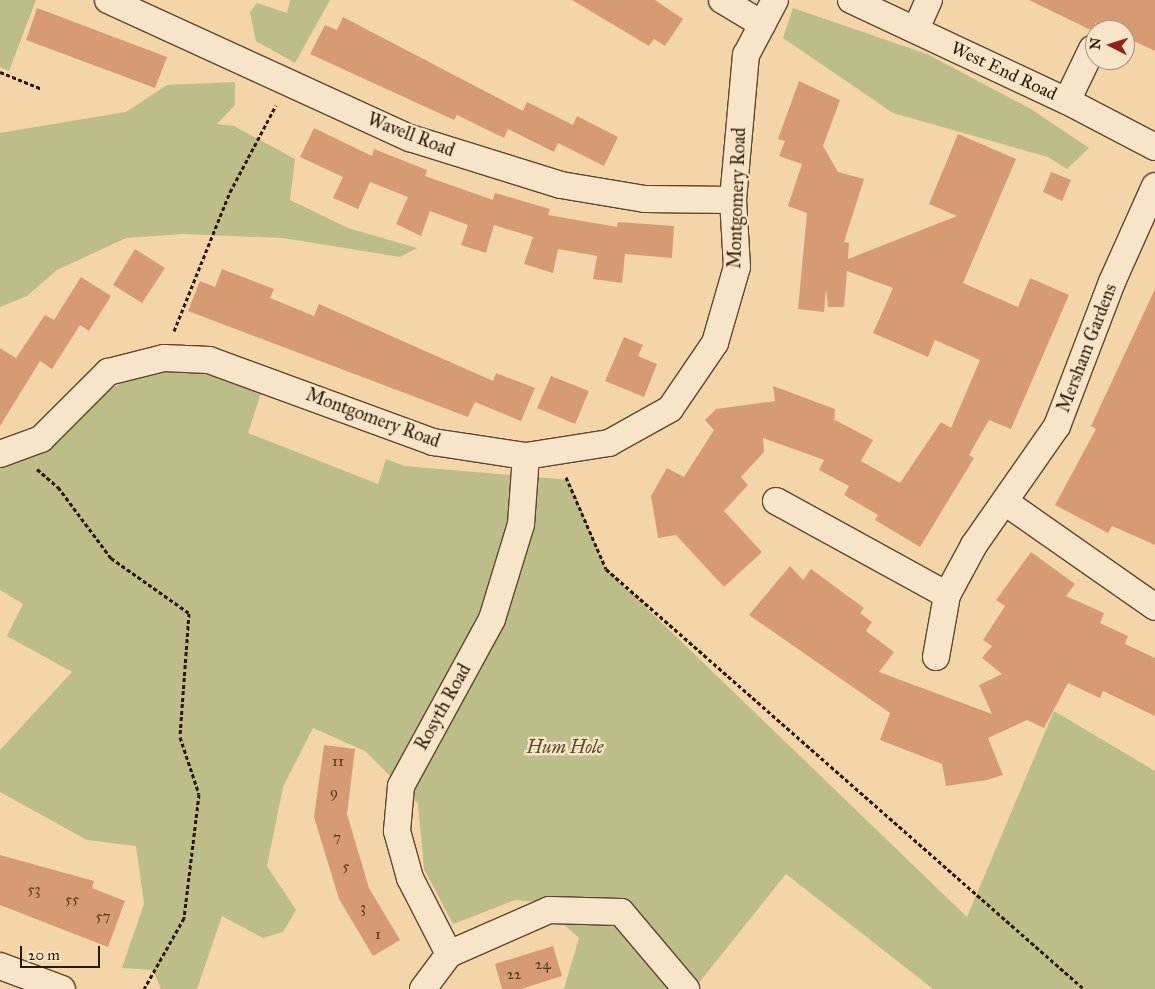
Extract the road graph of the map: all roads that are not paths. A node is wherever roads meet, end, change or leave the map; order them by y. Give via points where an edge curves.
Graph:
1 (108, 0) edge
2 (722, 0) edge
3 (775, 0) edge
4 (851, 0) edge
5 (929, 0) edge
6 (762, 24) junction
7 (916, 29) junction
8 (1085, 64) edge
9 (1067, 101) junction
10 (1155, 147) edge
11 (1155, 186) edge
12 (733, 200) junction
13 (1148, 223) edge
14 (6, 451) edge
15 (526, 456) junction
16 (776, 501) dead end
17 (1005, 502) junction
18 (948, 595) junction
19 (1155, 608) edge
20 (936, 657) dead end
21 (449, 954) junction
22 (0, 966) edge
23 (62, 989) edge
24 (423, 989) edge
25 (686, 989) edge

1 - 12 street, Wavell Road via 410,138 561,185 646,199
2 - 6 street
3 - 6 street, Montgomery Road
4 - 7 street, West End Road
5 - 7 street
6 - 12 street, Montgomery Road via 746,55
7 - 9 street, West End Road
8 - 9 street
9 - 10 street, West End Road
11 - 13 street, Mersham Gardens
12 - 15 street, Montgomery Road via 737,267 715,343 670,409 609,443
13 - 17 street, Mersham Gardens via 1057,426
14 - 15 street, Montgomery Road via 41,439 108,372 168,358 209,360 433,442
15 - 21 street, Rosyth Road via 521,524 492,619 401,786 397,831 410,878
16 - 18 street
17 - 18 street, Mersham Gardens via 974,544
17 - 19 street
18 - 20 street, Mersham Gardens
21 - 24 street
21 - 25 street via 548,910 621,912
22 - 23 street

